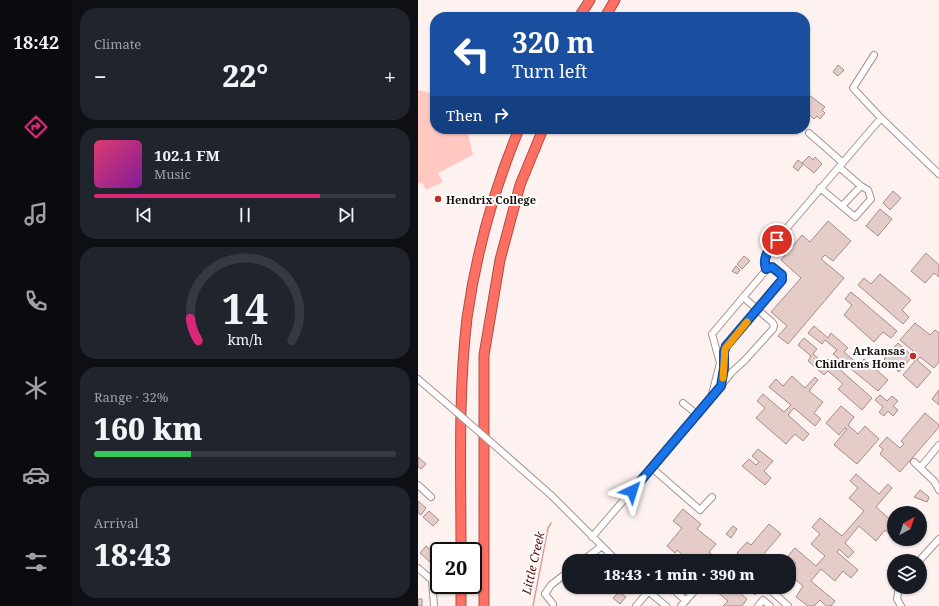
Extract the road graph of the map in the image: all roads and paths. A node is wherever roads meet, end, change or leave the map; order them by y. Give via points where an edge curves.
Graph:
1 (590, 0) edge
2 (615, 0) edge
3 (582, 12) edge
4 (608, 12) edge
5 (874, 55) dead end
6 (881, 118) junction
7 (517, 134) edge
8 (541, 134) edge
9 (810, 134) edge
10 (840, 165) junction
11 (939, 174) edge
12 (860, 186) junction
13 (820, 188) junction
14 (842, 206) junction
15 (766, 269) junction
16 (743, 297) junction
17 (758, 310) junction
18 (713, 342) junction
19 (724, 351) junction
20 (418, 379) edge
21 (721, 386) junction
22 (709, 401) junction
23 (683, 403) dead end
24 (698, 415) junction
25 (939, 445) edge
26 (914, 462) dead end
27 (652, 468) junction
28 (920, 468) junction
29 (418, 485) edge
30 (939, 490) edge
31 (431, 497) dead end
32 (712, 497) dead end
33 (592, 537) junction
34 (939, 538) edge
35 (461, 542) edge
36 (602, 546) junction
37 (591, 554) edge
38 (610, 554) edge
39 (925, 554) edge
40 (418, 568) edge
41 (562, 576) edge
42 (461, 594) edge
43 (646, 594) edge
44 (651, 594) edge
45 (676, 594) edge
46 (692, 594) edge
47 (775, 594) edge
48 (898, 594) edge
49 (554, 604) dead end
50 (684, 604) edge
51 (434, 606) edge
52 (461, 606) edge
53 (484, 606) edge
54 (636, 606) edge
55 (666, 606) edge
56 (758, 606) edge
57 (770, 606) edge
58 (788, 606) edge
59 (901, 606) edge

1 - 3 highway
2 - 4 highway
5 - 6 street via 853,88
6 - 10 street
6 - 11 street
7 - 35 highway via 493,198 467,317 463,357
8 - 53 highway via 520,185 500,260 484,355
9 - 10 street
10 - 12 street
10 - 13 street
12 - 14 street
12 - 14 street via 868,190 871,198 855,217
13 - 14 street
13 - 15 street via 768,250
15 - 16 street
15 - 17 street via 772,267 783,278
16 - 17 street
16 - 18 street via 713,332
17 - 19 street
17 - 21 street via 774,327
18 - 19 street
18 - 22 street via 720,368
19 - 21 street
20 - 33 street, bridge via 552,496
21 - 22 street
22 - 24 street
23 - 24 street
24 - 27 street
25 - 28 street
26 - 28 street
27 - 32 street via 700,510
27 - 33 street
28 - 30 street via 934,481
29 - 31 street
33 - 36 street
34 - 39 street
36 - 37 street
36 - 38 street
40 - 51 street via 432,580
41 - 49 street via 545,594
42 - 52 highway
43 - 54 street
44 - 55 street
45 - 50 street
46 - 50 street
47 - 58 street
48 - 59 street via 897,599
56 - 57 street via 763,600

